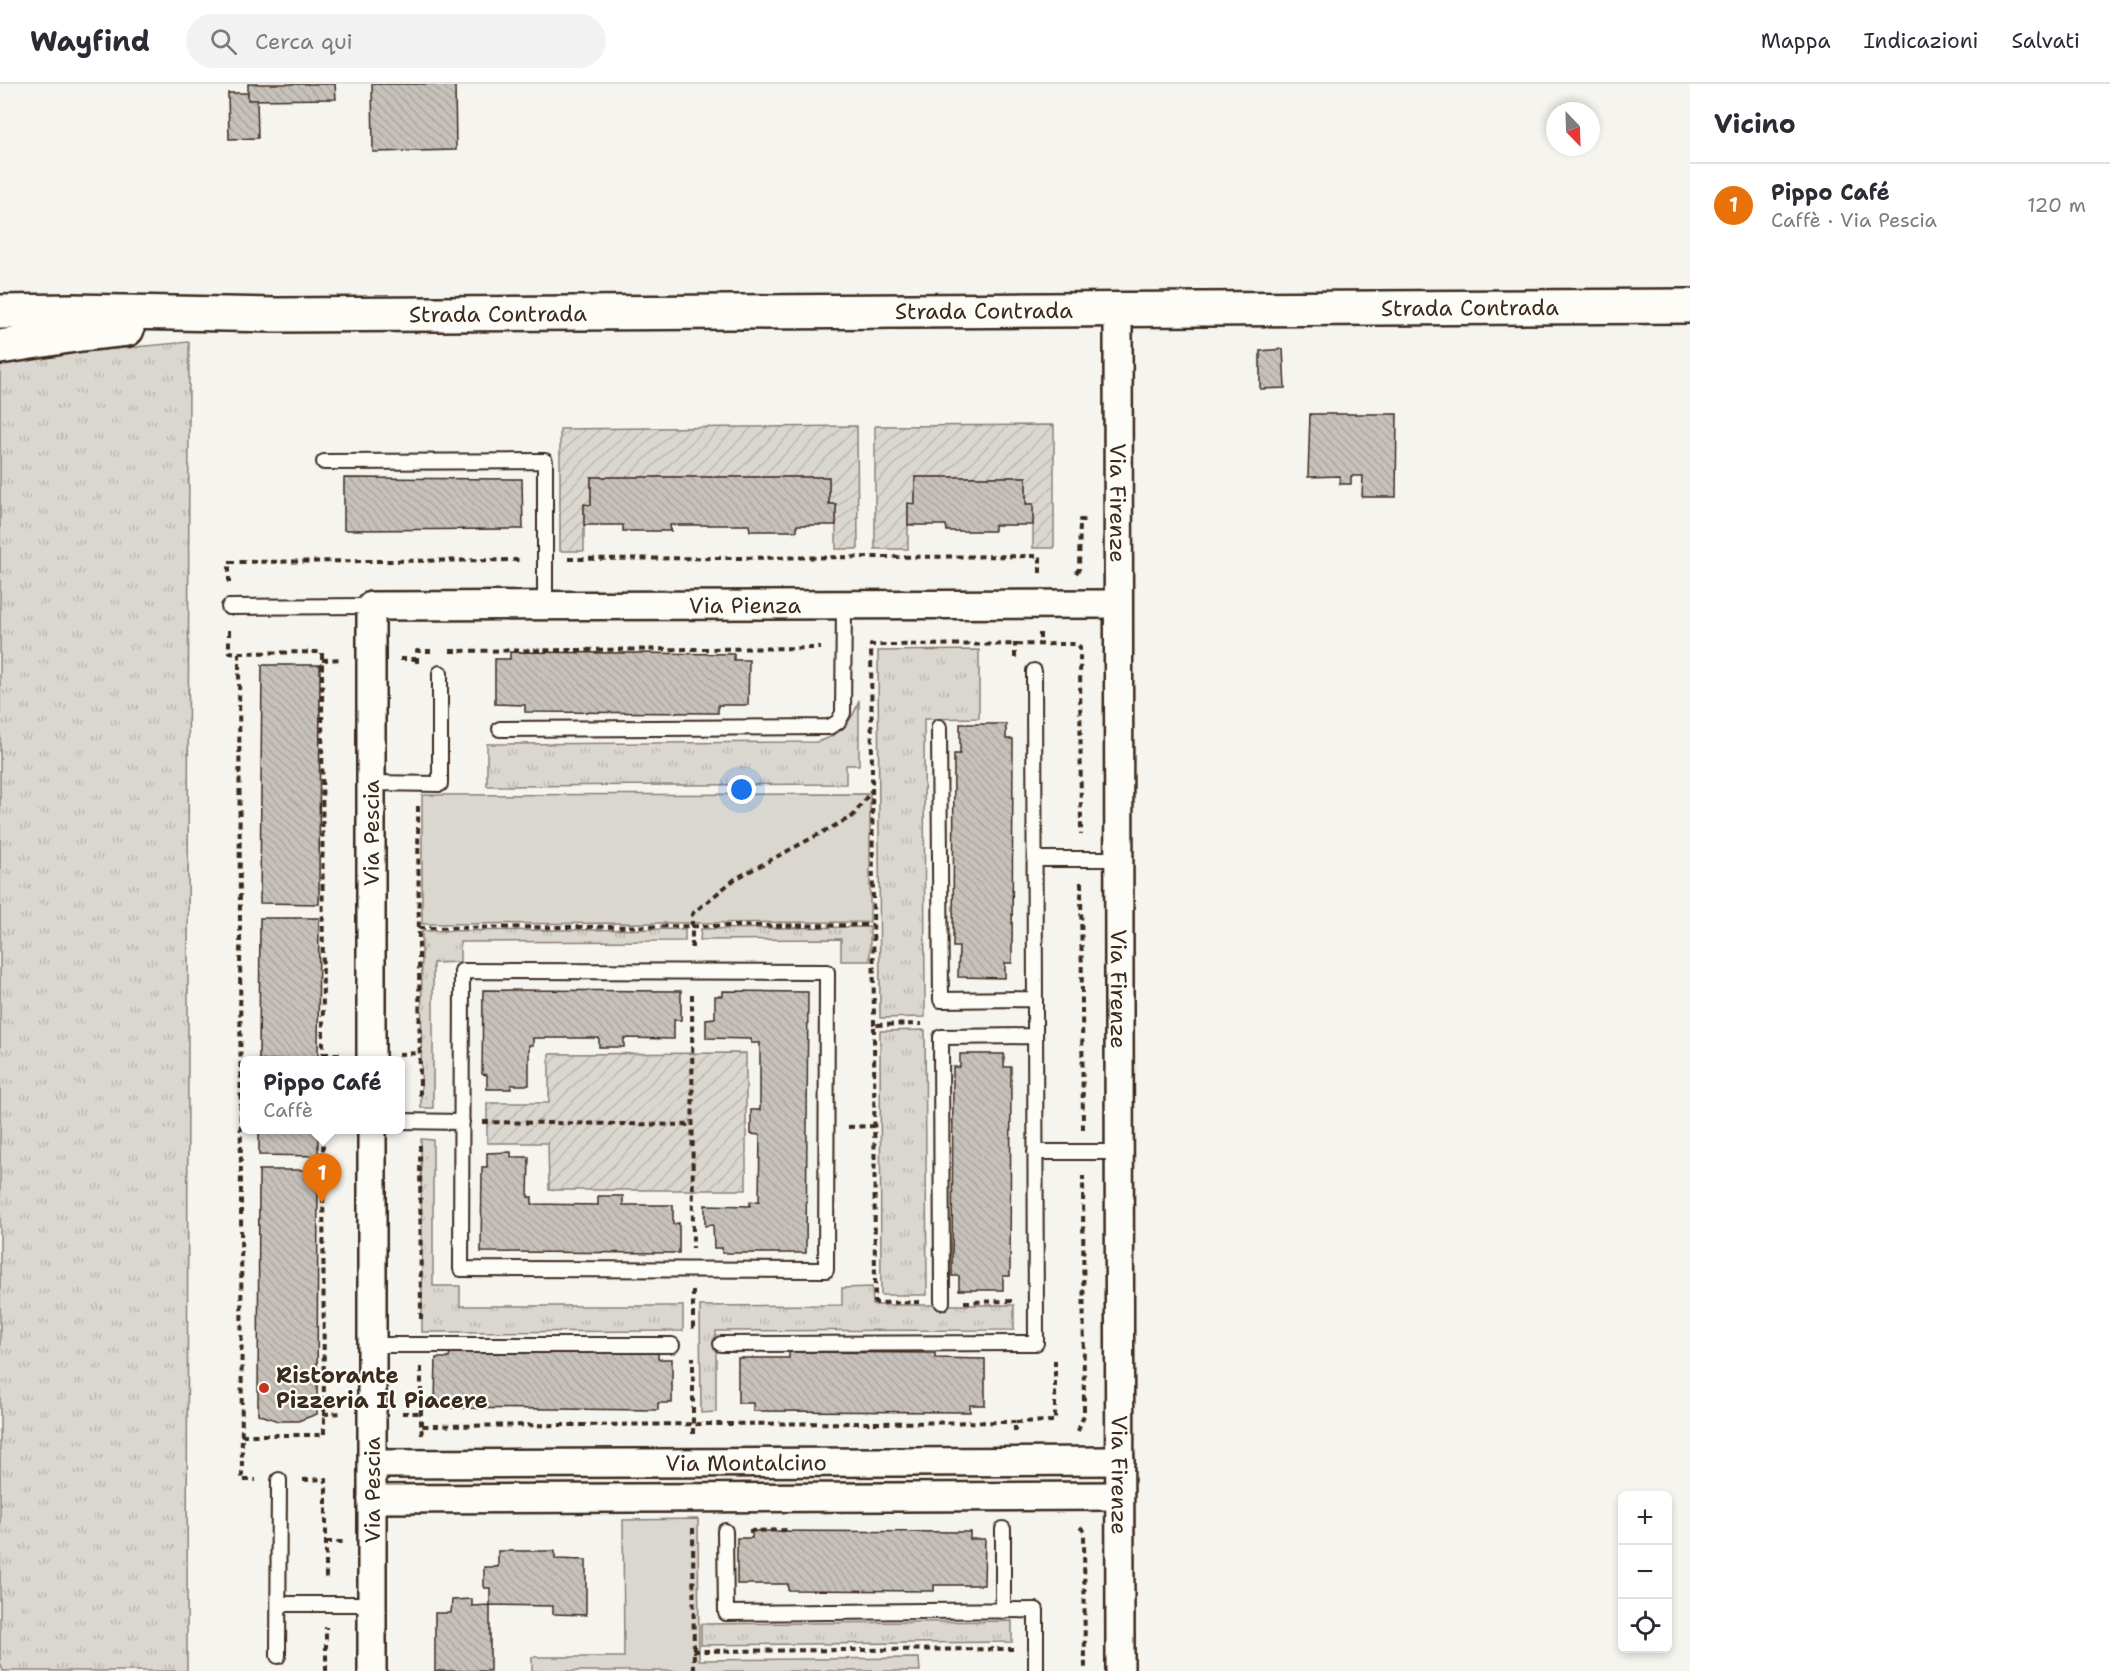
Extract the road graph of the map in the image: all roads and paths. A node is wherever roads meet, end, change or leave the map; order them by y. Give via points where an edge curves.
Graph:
1 (1690, 306) edge
2 (1118, 308) junction
3 (0, 312) edge
4 (279, 315) junction
5 (0, 347) edge
6 (324, 462) dead end
7 (545, 560) junction
8 (1040, 575) dead end
9 (1118, 604) junction
10 (844, 605) junction
11 (371, 606) junction
12 (545, 606) junction
13 (229, 607) junction
14 (844, 648) junction
15 (871, 648) junction
16 (240, 652) junction
17 (417, 670) dead end
18 (1034, 671) dead end
19 (440, 673) dead end
20 (939, 727) dead end
21 (500, 729) dead end
22 (370, 783) junction
23 (418, 783) junction
24 (872, 791) junction
25 (1035, 859) junction
26 (1081, 859) junction
27 (1119, 859) junction
28 (873, 925) junction
29 (692, 926) junction
30 (419, 928) junction
31 (692, 971) junction
32 (1035, 999) junction
33 (933, 1024) dead end
34 (874, 1025) junction
35 (1035, 1036) junction
36 (241, 1056) edge
37 (323, 1056) edge
38 (371, 1056) edge
39 (405, 1121) edge
40 (420, 1122) junction
41 (462, 1122) junction
42 (692, 1125) junction
43 (241, 1134) edge
44 (323, 1134) edge
45 (372, 1134) edge
46 (1035, 1152) junction
47 (1083, 1152) junction
48 (1119, 1152) junction
49 (693, 1269) junction
50 (942, 1302) junction
51 (1014, 1302) dead end
52 (693, 1341) dead end
53 (721, 1344) dead end
54 (672, 1345) dead end
55 (372, 1346) junction
56 (421, 1346) junction
57 (693, 1353) dead end
58 (422, 1426) dead end
59 (241, 1436) junction
60 (1073, 1436) dead end
61 (1120, 1461) junction
62 (692, 1463) junction
63 (372, 1464) junction
64 (279, 1480) junction
65 (1119, 1496) junction
66 (693, 1497) junction
67 (372, 1498) junction
68 (1077, 1525) dead end
69 (1003, 1529) dead end
70 (725, 1531) dead end
71 (279, 1604) junction
72 (326, 1604) junction
73 (372, 1604) junction
74 (1003, 1611) junction
75 (1016, 1649) dead end
76 (693, 1651) junction
77 (279, 1656) dead end
78 (326, 1671) edge
79 (372, 1671) edge
80 (693, 1671) edge
81 (1036, 1671) edge
82 (1085, 1671) edge
83 (1120, 1671) edge

1 - 2 street, Strada Contrada
2 - 4 street, Strada Contrada
2 - 9 street, Via Firenze
3 - 4 street, Strada Contrada
4 - 5 street, Strada Contrada via 81,334
6 - 7 lane via 545,461
7 - 8 path via 1040,556
7 - 12 lane
7 - 13 path via 229,562
9 - 10 street, Via Pienza
9 - 27 street, Via Firenze
10 - 12 street, Via Pienza
10 - 14 lane
11 - 12 street, Via Pienza
11 - 13 lane
11 - 22 street, Via Pescia
13 - 16 path via 229,652
14 - 15 path
14 - 17 path via 417,651
14 - 21 lane via 843,713 830,727
15 - 24 path
15 - 26 path via 1070,643 1080,647
16 - 36 path
16 - 37 path via 322,652
18 - 25 lane
19 - 23 lane via 440,784
20 - 32 lane via 941,1000
22 - 23 lane
22 - 38 street, Via Pescia
23 - 30 path
24 - 28 path
24 - 29 path via 853,816 735,879 692,914
25 - 26 lane
25 - 32 lane
26 - 27 lane
26 - 47 path
27 - 48 street, Via Firenze
28 - 29 path
28 - 34 path
29 - 30 path
29 - 31 path
30 - 40 path
31 - 41 lane via 462,970
31 - 42 path
31 - 49 lane via 827,972 826,1270
32 - 35 lane
33 - 34 path
34 - 50 path via 876,1303
35 - 46 lane
35 - 50 lane via 941,1037
39 - 40 lane
40 - 41 lane
40 - 56 path
41 - 42 path
41 - 49 lane via 461,1269
42 - 49 path
43 - 59 path
44 - 59 path via 324,1435
45 - 55 street, Via Pescia
46 - 47 lane
46 - 53 lane via 1036,1343
47 - 48 lane
47 - 60 path via 1084,1415
48 - 61 street, Via Firenze
49 - 52 path
50 - 51 path
54 - 56 lane
55 - 56 lane
55 - 63 street, Via Pescia
56 - 58 path
57 - 62 path
59 - 64 path via 242,1480
61 - 62 street, Via Montalcino
61 - 65 street, Via Firenze
62 - 63 street, Via Montalcino
63 - 67 street, Via Pescia
64 - 71 lane
64 - 72 path via 326,1479
65 - 66 street, Via Montalcino
65 - 83 street, Via Firenze
66 - 67 street, Via Montalcino
66 - 76 path
67 - 73 street, Via Pescia
68 - 82 path via 1084,1531
69 - 74 lane
70 - 74 lane via 726,1613
71 - 72 lane
71 - 77 lane
72 - 73 lane
72 - 78 path
73 - 79 street, Via Pescia
74 - 81 lane via 1036,1610
75 - 76 path
76 - 80 path

